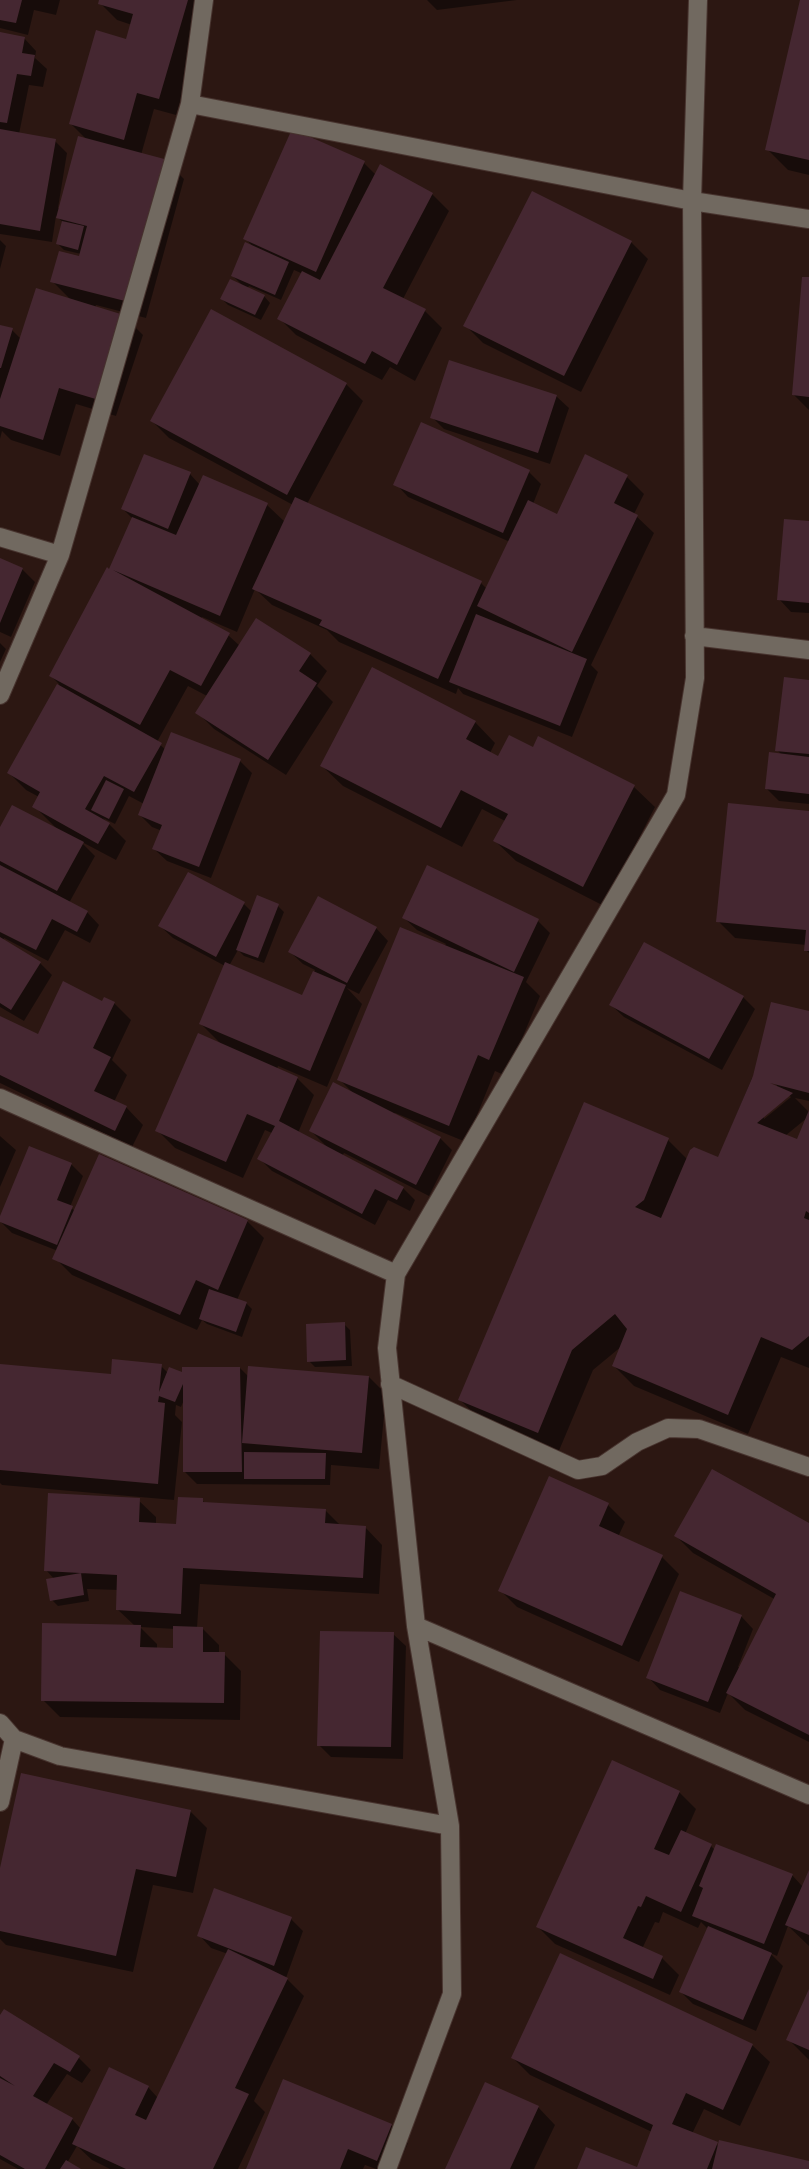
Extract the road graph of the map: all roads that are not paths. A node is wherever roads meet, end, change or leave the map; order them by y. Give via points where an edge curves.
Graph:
1 (204, 0) edge
2 (698, 0) edge
3 (190, 104) junction
4 (692, 201) junction
5 (809, 219) edge
6 (0, 537) edge
7 (60, 555) junction
8 (694, 636) junction
9 (809, 650) edge
10 (0, 695) edge
11 (0, 1098) edge
12 (396, 1274) junction
13 (390, 1384) junction
14 (809, 1467) edge
15 (415, 1626) junction
16 (0, 1723) edge
17 (14, 1739) junction
18 (809, 1795) edge
19 (0, 1802) edge
20 (450, 1826) junction
21 (387, 2169) edge

1 - 3 street
2 - 4 street
3 - 4 street
3 - 7 street
4 - 5 street
4 - 8 street
6 - 7 street
7 - 10 street
8 - 9 street
8 - 12 street via 695,678 676,795
11 - 12 street
12 - 13 street via 387,1348
13 - 14 street via 578,1469 602,1466 668,1427 699,1429
13 - 15 street
15 - 18 street
15 - 20 street
16 - 17 street
17 - 19 street
17 - 20 street via 60,1756
20 - 21 street via 452,1994

